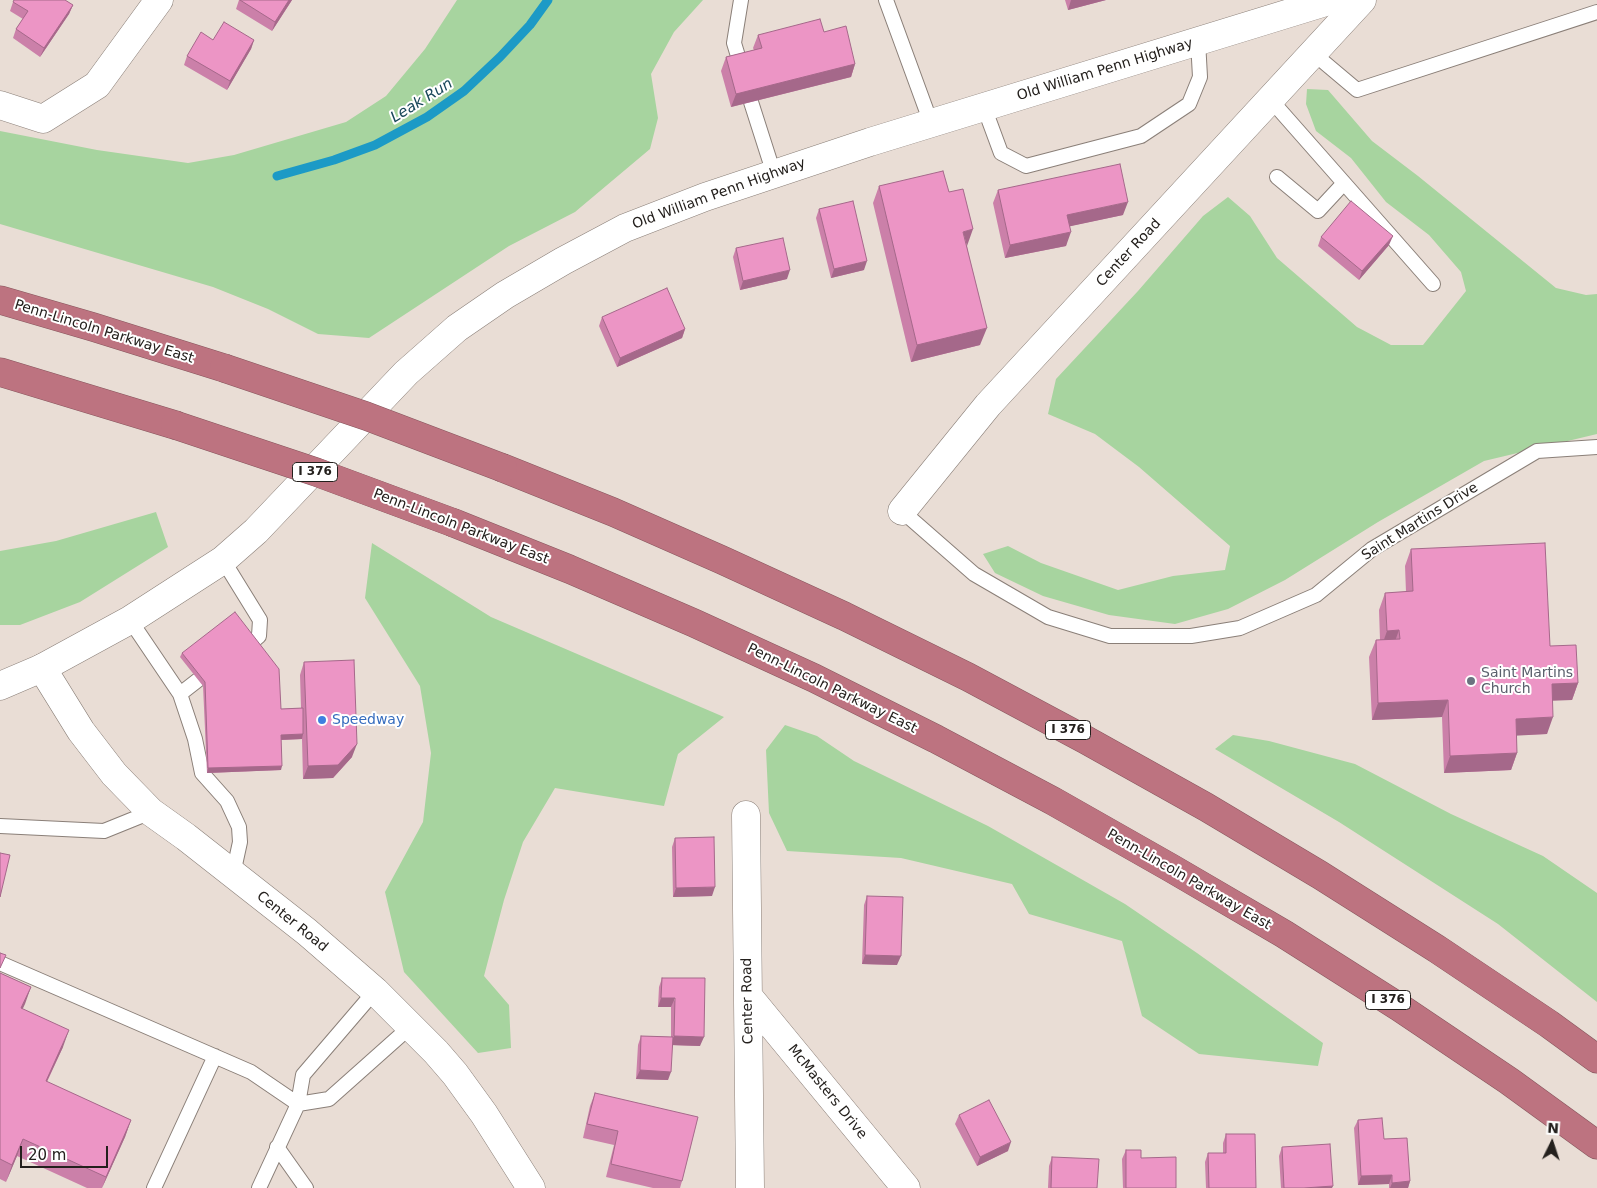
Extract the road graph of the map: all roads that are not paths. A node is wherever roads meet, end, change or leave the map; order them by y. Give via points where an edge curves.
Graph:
1 (159, 0) edge
2 (741, 0) edge
3 (886, 0) edge
4 (1332, 0) edge
5 (1362, 0) edge
6 (1597, 12) edge
7 (1198, 41) junction
8 (1313, 53) junction
9 (741, 66) edge
10 (1270, 99) junction
11 (751, 102) edge
12 (0, 105) edge
13 (984, 107) junction
14 (930, 123) junction
15 (774, 174) junction
16 (1277, 177) dead end
17 (1344, 184) junction
18 (1432, 284) dead end
19 (0, 300) edge
20 (0, 372) edge
21 (1597, 447) edge
22 (902, 511) joint
23 (222, 560) junction
24 (130, 620) junction
25 (253, 641) edge
26 (42, 668) junction
27 (198, 680) edge
28 (0, 686) edge
29 (180, 694) junction
30 (151, 812) junction
31 (746, 815) dead end
32 (0, 826) edge
33 (233, 874) junction
34 (0, 963) edge
35 (374, 991) junction
36 (748, 996) junction
37 (411, 1026) junction
38 (215, 1056) junction
39 (1597, 1059) edge
40 (298, 1104) junction
41 (1597, 1145) edge
42 (277, 1148) junction
43 (154, 1188) edge
44 (259, 1188) edge
45 (306, 1188) edge
46 (531, 1188) edge
47 (750, 1188) edge
48 (906, 1188) edge

1 - 12 street via 97,85 43,119
2 - 9 lane via 734,42
3 - 14 lane
4 - 7 street, Old William Penn Highway
5 - 8 street, Center Road
6 - 8 lane via 1357,90
7 - 13 street, Old William Penn Highway
7 - 13 lane via 1200,77 1189,104 1141,136 1026,166 1001,153
8 - 10 street, Center Road
10 - 17 lane
10 - 22 street, Center Road via 988,405
11 - 15 lane
13 - 14 street, Old William Penn Highway
14 - 15 street, Old William Penn Highway
15 - 23 street, Old William Penn Highway via 625,228 513,290 465,322 406,373 256,531
16 - 17 lane via 1318,211
17 - 18 lane
19 - 39 highway, Penn-Lincoln Parkway East / I 376, bridge via 93,326 366,416 503,468 713,556 844,616 1086,740 1206,807 1437,949
20 - 41 highway, Penn-Lincoln Parkway East / I 376, bridge via 316,472 454,523 578,573 814,678 1053,801 1284,934 1509,1081
21 - 22 lane, Saint Martins Drive via 1537,452 1372,549 1316,595 1240,628 1191,636 1110,636 1048,617 974,574
23 - 24 street, Old William Penn Highway
23 - 25 lane via 260,620 259,636
24 - 26 street, Old William Penn Highway
24 - 29 lane
26 - 28 street, Old William Penn Highway
26 - 30 street, Center Road via 81,731 114,774
27 - 29 lane
29 - 33 lane via 202,773 227,801 239,827 240,842
30 - 32 lane via 104,830
30 - 33 street, Center Road
31 - 36 street, Center Road
33 - 35 street, Center Road via 307,932
34 - 38 lane
35 - 37 street, Center Road
35 - 40 lane via 303,1075
36 - 47 street, Center Road
36 - 48 street, McMasters Drive
37 - 40 lane via 329,1099
37 - 46 street, Center Road via 455,1074
38 - 40 lane via 251,1072
38 - 43 lane
40 - 42 lane
42 - 44 lane
42 - 45 lane

